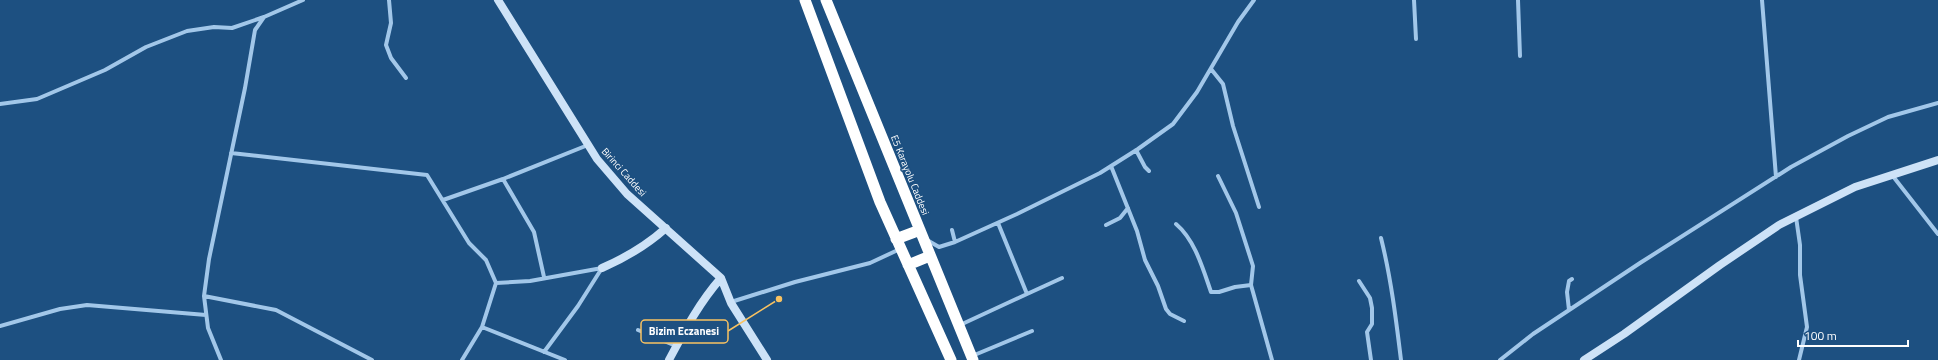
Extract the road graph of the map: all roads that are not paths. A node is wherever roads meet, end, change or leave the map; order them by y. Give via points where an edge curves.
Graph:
1 (303, 0) edge
2 (388, 0) edge
3 (498, 0) edge
4 (805, 0) edge
5 (826, 0) edge
6 (1254, 0) edge
7 (1414, 0) edge
8 (1518, 0) edge
9 (1762, 0) edge
10 (294, 2) edge
11 (264, 17) junction
12 (1416, 39) dead end
13 (1520, 56) dead end
14 (1211, 69) junction
15 (406, 78) dead end
16 (0, 104) edge
17 (1938, 104) edge
18 (588, 145) junction
19 (1136, 150) junction
20 (231, 153) junction
21 (1938, 160) edge
22 (1111, 166) junction
23 (1149, 171) dead end
24 (1892, 174) junction
25 (1218, 176) dead end
26 (1776, 176) junction
27 (503, 179) junction
28 (443, 200) junction
29 (1259, 207) dead end
30 (1128, 208) junction
31 (1796, 217) junction
32 (998, 223) junction
33 (1176, 224) dead end
34 (1106, 225) dead end
35 (666, 228) junction
36 (952, 230) dead end
37 (921, 234) junction
38 (1938, 234) edge
39 (1381, 238) dead end
40 (955, 242) junction
41 (898, 244) junction
42 (930, 256) junction
43 (908, 265) junction
44 (602, 268) junction
45 (544, 277) junction
46 (721, 278) junction
47 (1062, 278) dead end
48 (1572, 279) dead end
49 (1359, 281) dead end
50 (496, 283) junction
51 (1251, 285) junction
52 (1027, 294) junction
53 (204, 296) junction
54 (731, 303) junction
55 (1569, 310) junction
56 (206, 315) junction
57 (1184, 321) dead end
58 (0, 326) edge
59 (959, 326) junction
60 (482, 327) junction
61 (638, 330) dead end
62 (1032, 331) dead end
63 (677, 346) junction
64 (544, 352) junction
65 (972, 358) edge
66 (559, 359) edge
67 (221, 360) edge
68 (372, 360) edge
69 (462, 360) edge
70 (565, 360) edge
71 (669, 360) edge
72 (767, 360) edge
73 (951, 360) edge
74 (1272, 360) edge
75 (1371, 360) edge
76 (1401, 360) edge
77 (1500, 360) edge
78 (1584, 360) edge
79 (1799, 360) edge

1 - 10 street
2 - 15 street via 391,23 386,45 391,58
3 - 18 street, Birinci Caddesi
4 - 41 highway
5 - 37 highway, E5 Karayolu Caddesi
6 - 14 street
7 - 12 street
8 - 13 street
9 - 26 street
10 - 11 street
11 - 16 street via 232,28 214,27 187,31 146,46 105,70 37,99
11 - 20 street via 255,30
14 - 19 street via 1173,124
14 - 29 street via 1223,84 1233,126
17 - 26 street via 1888,117
18 - 27 street
18 - 35 street, Birinci Caddesi via 627,194
19 - 22 street
19 - 23 street
20 - 28 street via 427,175
20 - 53 street
21 - 24 street
22 - 30 street
22 - 32 street
24 - 31 street via 1855,187
24 - 38 street
25 - 51 street via 1236,213 1253,266
26 - 55 street
27 - 28 street
27 - 45 street via 534,232
28 - 50 street via 470,243 486,260
30 - 34 street via 1120,218
30 - 57 street via 1145,260 1166,309
31 - 78 street via 1779,225
31 - 79 street via 1807,327
32 - 40 street
32 - 52 street
33 - 51 street via 1190,241 1211,292
35 - 44 street via 619,261
35 - 46 street, Birinci Caddesi
36 - 40 street
37 - 40 street via 939,247
37 - 41 highway
37 - 42 highway, E5 Karayolu Caddesi
39 - 76 street via 1386,270 1391,282
41 - 43 highway
41 - 54 street via 870,263 795,282
42 - 43 highway
42 - 59 highway, E5 Karayolu Caddesi
43 - 73 highway
44 - 45 street
44 - 64 street
45 - 50 street via 530,281
46 - 54 street, Birinci Caddesi
46 - 63 street via 705,296
47 - 52 street
48 - 55 street via 1569,281 1567,292
49 - 75 street via 1370,298 1372,308 1372,324 1367,332
50 - 60 street
51 - 74 street
52 - 59 street
53 - 56 street
53 - 68 street via 276,310
54 - 72 street, Birinci Caddesi
55 - 77 street
56 - 58 street via 86,305 60,309
56 - 67 street via 208,328
59 - 65 highway, E5 Karayolu Caddesi
60 - 64 street
60 - 69 street
61 - 63 street
62 - 65 street
63 - 71 street
64 - 66 street
66 - 70 street

